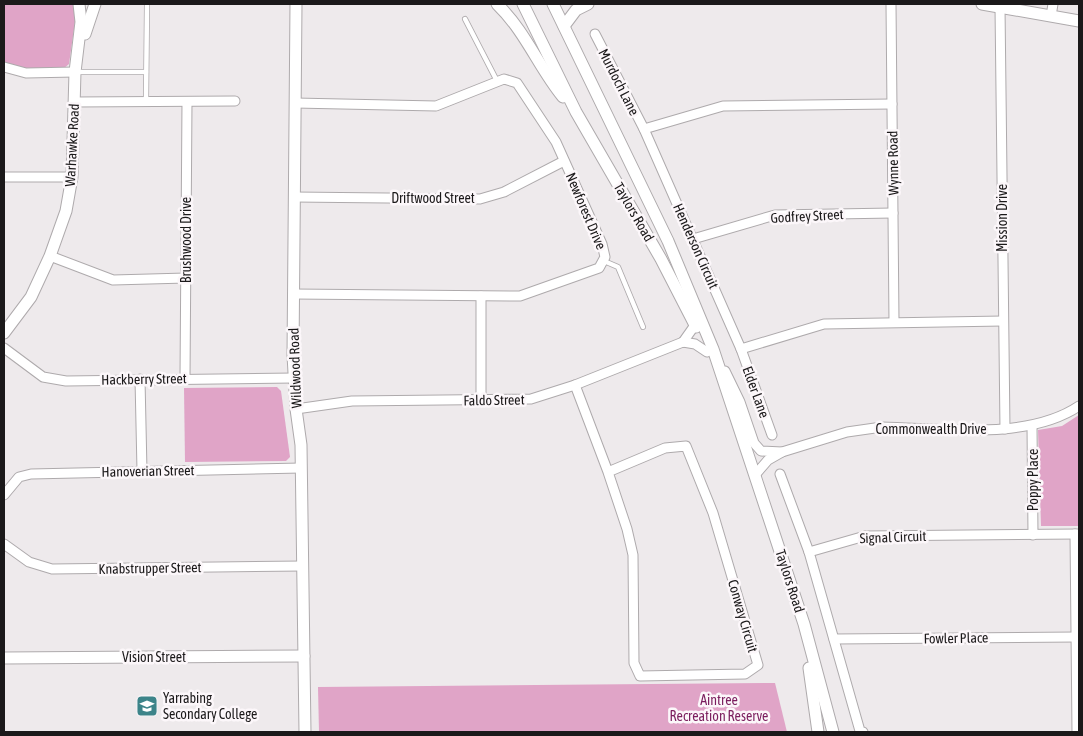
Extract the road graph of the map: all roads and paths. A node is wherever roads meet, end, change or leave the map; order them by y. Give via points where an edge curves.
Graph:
1 (80, 4) edge
2 (95, 4) edge
3 (147, 4) edge
4 (296, 4) edge
5 (497, 4) edge
6 (523, 4) edge
7 (553, 4) edge
8 (588, 4) edge
9 (891, 4) edge
10 (982, 4) edge
11 (1000, 7) junction
12 (1052, 10) edge
13 (465, 19) dead end
14 (1079, 21) edge
15 (564, 26) junction
16 (595, 34) dead end
17 (77, 60) junction
18 (4, 67) edge
19 (75, 72) junction
20 (146, 72) junction
21 (497, 81) junction
22 (236, 100) dead end
23 (75, 102) junction
24 (187, 102) junction
25 (146, 103) junction
26 (295, 103) junction
27 (892, 104) junction
28 (576, 112) junction
29 (644, 129) junction
30 (564, 161) junction
31 (4, 177) edge
32 (72, 178) junction
33 (294, 197) junction
34 (893, 213) junction
35 (693, 239) junction
36 (50, 256) junction
37 (604, 261) junction
38 (186, 278) junction
39 (293, 294) junction
40 (481, 296) junction
41 (1003, 321) junction
42 (894, 322) junction
43 (695, 325) junction
44 (643, 327) dead end
45 (4, 333) edge
46 (683, 342) junction
47 (4, 348) edge
48 (741, 349) junction
49 (710, 350) junction
50 (185, 378) junction
51 (294, 378) junction
52 (140, 379) junction
53 (575, 385) junction
54 (481, 400) junction
55 (1079, 406) edge
56 (296, 409) junction
57 (1032, 426) junction
58 (1005, 429) junction
59 (772, 435) dead end
60 (782, 452) junction
61 (301, 468) junction
62 (142, 470) junction
63 (608, 472) junction
64 (780, 474) dead end
65 (755, 475) junction
66 (4, 495) edge
67 (1077, 534) edge
68 (1033, 535) junction
69 (4, 544) edge
70 (809, 552) junction
71 (303, 566) junction
72 (1078, 593) edge
73 (804, 624) junction
74 (1077, 637) junction
75 (834, 639) junction
76 (304, 656) junction
77 (4, 658) edge
78 (305, 732) edge
79 (818, 732) edge
80 (833, 732) edge
81 (863, 732) edge
82 (1077, 732) edge

1 - 17 street
2 - 17 street
3 - 20 lane
4 - 26 street, Wildwood Road
5 - 28 street via 532,48 553,85
6 - 28 street, Taylors Road
7 - 15 street, Taylors Road
8 - 15 street via 576,10
9 - 27 street, Wynne Road
10 - 11 street
11 - 12 street
11 - 41 street, Mission Drive
12 - 14 street
13 - 21 lane
15 - 49 street, Taylors Road via 668,241
16 - 29 street, Murdoch Lane
17 - 19 street, Warhawke Road
18 - 19 street via 26,73
19 - 20 lane
19 - 23 street, Warhawke Road
20 - 25 lane
21 - 26 street via 436,106
21 - 30 street, Newforest Drive via 517,83
22 - 24 street
23 - 25 street
23 - 32 street, Warhawke Road
24 - 25 street
24 - 38 street, Brushwood Drive
26 - 33 street, Wildwood Road
27 - 29 street via 723,106
27 - 34 street, Wynne Road
28 - 43 street, Taylors Road via 661,259
29 - 35 street, Henderson Circuit
30 - 33 street, Driftwood Street via 504,192 480,199
30 - 37 street, Newforest Drive via 602,244
31 - 32 street
32 - 36 street, Warhawke Road via 66,211
33 - 39 street, Wildwood Road
34 - 35 street, Godfrey Street via 775,215
34 - 42 street, Wynne Road
35 - 48 street, Henderson Circuit
36 - 38 street via 113,280
36 - 45 street, Warhawke Road via 31,297
37 - 40 street, Newforest Drive via 599,268 528,294
37 - 44 lane via 618,267
38 - 50 street, Brushwood Drive
39 - 40 street, Newforest Drive
39 - 51 street, Wildwood Road
40 - 54 street
41 - 42 street
41 - 58 street, Mission Drive
42 - 48 street via 824,324
43 - 46 street
43 - 49 street, Taylors Road
46 - 49 street
46 - 53 street, Faldo Street
47 - 52 street, Hackberry Street via 43,377 66,381
48 - 59 street, Elder Lane
49 - 60 street, Commonwealth Drive via 740,402 758,449
49 - 65 street, Taylors Road
50 - 51 street, Hackberry Street
50 - 52 street, Hackberry Street
51 - 56 street, Wildwood Road
52 - 62 street
53 - 54 street, Faldo Street via 530,399
53 - 63 street, Conway Circuit
54 - 56 street, Faldo Street via 352,401
55 - 57 street, Commonwealth Drive via 1069,413
56 - 61 street, Wildwood Road
57 - 58 street, Commonwealth Drive
57 - 68 street, Poppy Place
58 - 60 street, Commonwealth Drive via 862,429
60 - 65 street, Commonwealth Drive
61 - 62 street, Hanoverian Street
61 - 71 street, Wildwood Road
62 - 66 street, Hanoverian Street via 31,474 19,478
63 - 63 street, Conway Circuit via 633,555 634,663 640,676 745,674 758,665 713,513 686,446 665,448
64 - 70 street
65 - 73 street, Taylors Road
67 - 68 street, Signal Circuit
67 - 72 street
68 - 70 street, Signal Circuit via 865,536
69 - 71 street, Knabstrupper Street via 29,562 52,569
70 - 75 street
71 - 76 street, Wildwood Road
72 - 74 street
73 - 79 street, Taylors Road
73 - 80 street, Taylors Road
74 - 75 street, Fowler Place
74 - 82 street
75 - 81 street via 860,731
76 - 77 street, Vision Street
76 - 78 street, Wildwood Road

